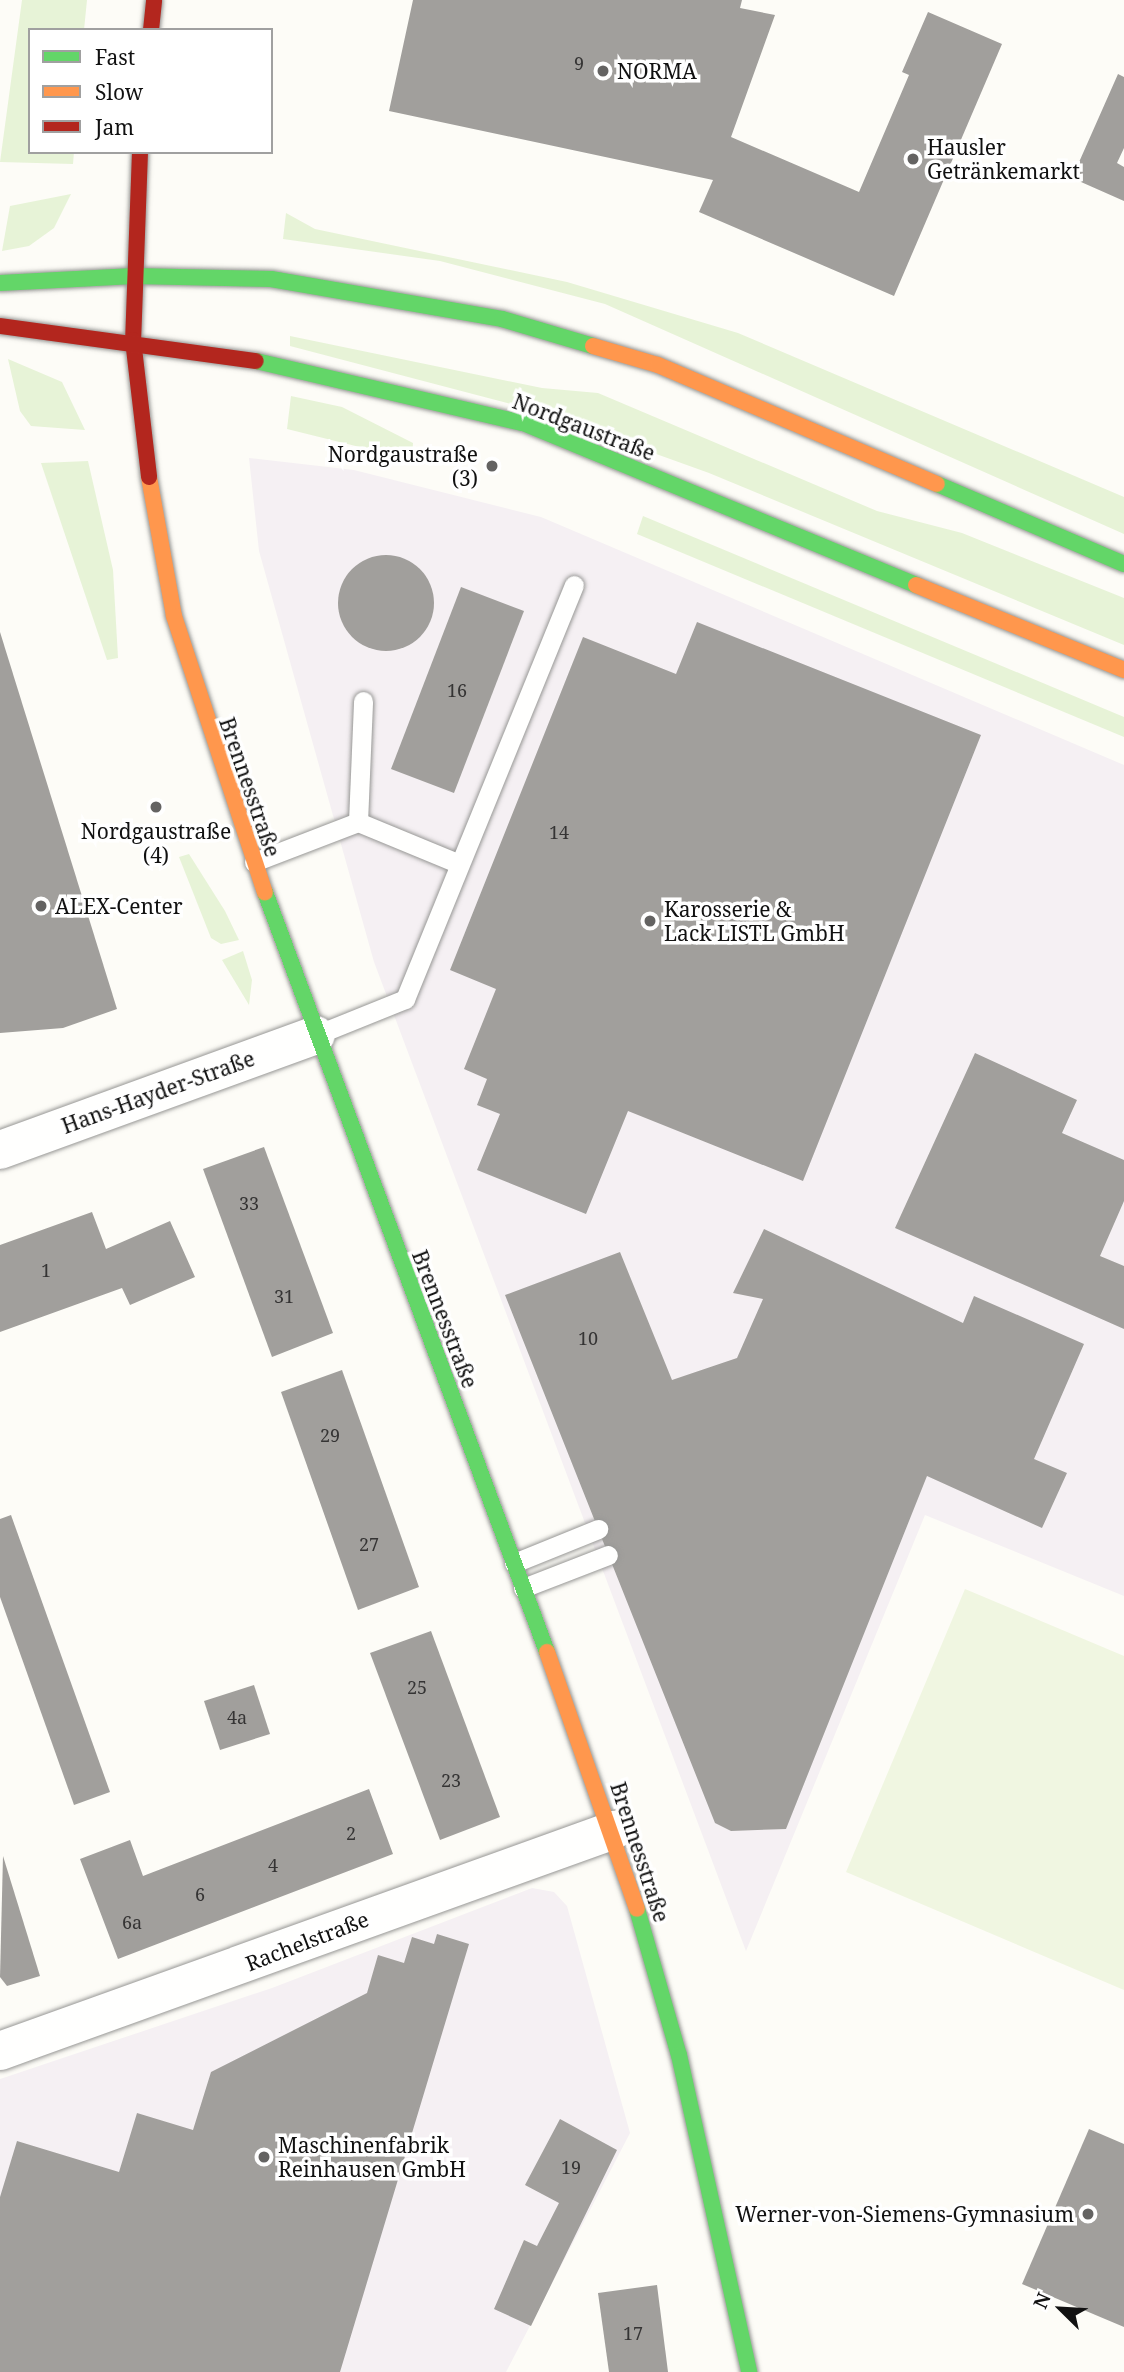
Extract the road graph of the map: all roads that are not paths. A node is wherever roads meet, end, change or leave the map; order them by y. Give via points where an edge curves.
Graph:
1 (154, 0) edge
2 (152, 28) edge
3 (140, 154) edge
4 (134, 276) junction
5 (0, 283) edge
6 (0, 326) edge
7 (133, 340) junction
8 (1124, 564) edge
9 (574, 585) dead end
10 (1124, 670) edge
11 (363, 701) dead end
12 (358, 822) junction
13 (254, 862) junction
14 (460, 864) junction
15 (316, 1035) junction
16 (0, 1150) edge
17 (598, 1529) dead end
18 (608, 1555) dead end
19 (513, 1563) junction
20 (523, 1588) junction
21 (614, 1830) junction
22 (0, 2051) edge
23 (749, 2372) edge

1 - 2 street
3 - 4 street, Brennesstraße
4 - 5 street
4 - 7 street, Brennesstraße
4 - 8 street via 271,279 502,319 584,340 658,365
6 - 7 street, Nordgaustraße
7 - 10 street, Nordgaustraße via 267,362 523,423
7 - 13 street, Brennesstraße via 143,446 174,616
9 - 14 lane
11 - 12 lane
12 - 13 lane
12 - 14 lane
13 - 15 street, Brennesstraße
14 - 15 lane via 405,999
15 - 16 street, Hans-Hayder-Straße
15 - 19 street, Brennesstraße
17 - 19 lane
18 - 20 lane
19 - 20 street, Brennesstraße
20 - 21 street, Brennesstraße
21 - 22 street, Rachelstraße
21 - 23 street, Brennesstraße via 679,2055

